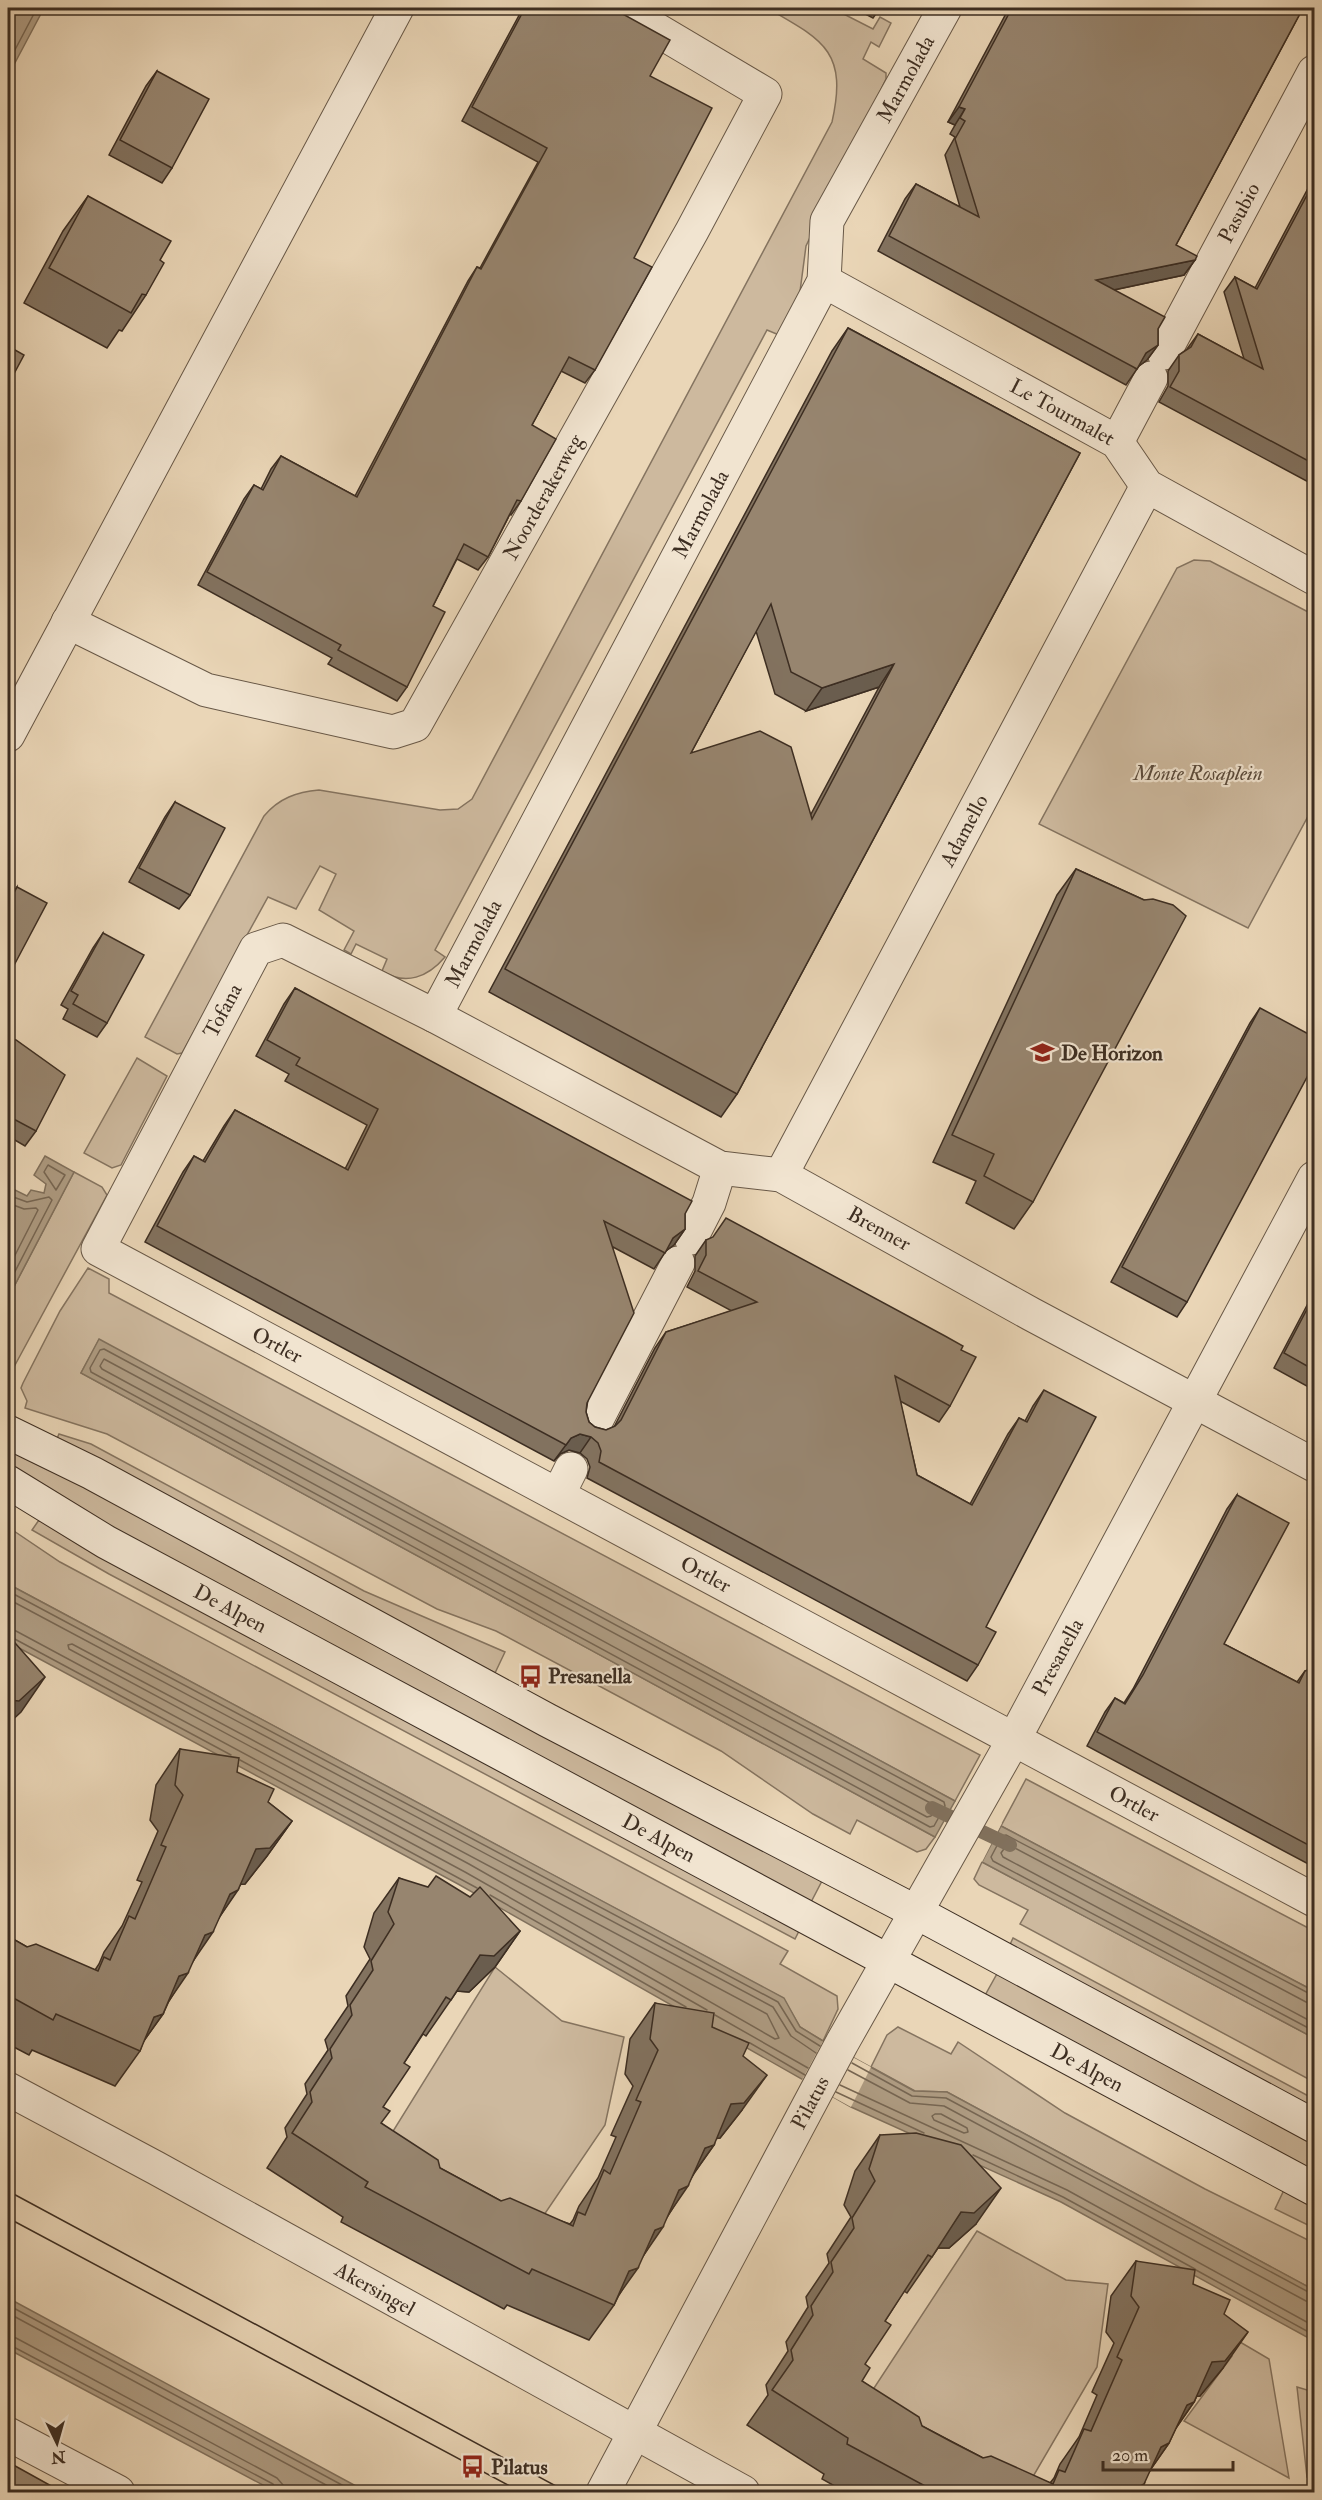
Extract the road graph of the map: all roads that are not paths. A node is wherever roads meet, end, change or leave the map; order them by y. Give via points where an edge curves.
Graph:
1 (397, 8) edge
2 (620, 8) edge
3 (945, 8) edge
4 (1314, 72) edge
5 (824, 281) junction
6 (1117, 442) junction
7 (1147, 486) junction
8 (1314, 578) edge
9 (68, 622) junction
10 (8, 735) edge
11 (435, 1016) junction
12 (720, 1168) junction
13 (782, 1175) junction
14 (1314, 1178) edge
15 (98, 1250) joint
16 (1195, 1401) junction
17 (593, 1427) edge
18 (8, 1432) edge
19 (1314, 1465) edge
20 (8, 1482) edge
21 (1014, 1739) junction
22 (1314, 1900) edge
23 (914, 1911) junction
24 (887, 1962) junction
25 (8, 2090) edge
26 (1314, 2126) edge
27 (1314, 2189) edge
28 (8, 2433) edge
29 (634, 2434) junction
30 (107, 2490) edge
31 (603, 2493) edge
32 (743, 2493) edge

1 - 9 street
2 - 9 street, Noorderakerweg via 765,94 415,725 393,732 206,690
3 - 5 street, Marmolada via 827,222
4 - 6 street, Pasubio
5 - 6 street, Le Tourmalet
5 - 11 street, Marmolada
6 - 7 street, Le Tourmalet
7 - 8 street, Le Tourmalet
7 - 13 street, Adamello
9 - 10 street
11 - 12 street, Brenner
11 - 15 street, Tofana via 283,940 256,949
12 - 13 street, Brenner
12 - 17 street via 709,1203
13 - 16 street, Brenner
14 - 16 street, Presanella
15 - 21 street, Ortler via 564,1482
16 - 19 street, Brenner
16 - 21 street, Presanella
18 - 23 street via 92,1473 547,1720
20 - 24 street, De Alpen via 117,1547
21 - 22 street, Ortler
21 - 23 street, Presanella
23 - 24 street, Presanella
23 - 26 street
24 - 27 street, De Alpen
24 - 29 street, Pilatus
25 - 29 street, Akersingel
28 - 30 street
29 - 31 street, Pilatus
29 - 32 street, Akersingel

